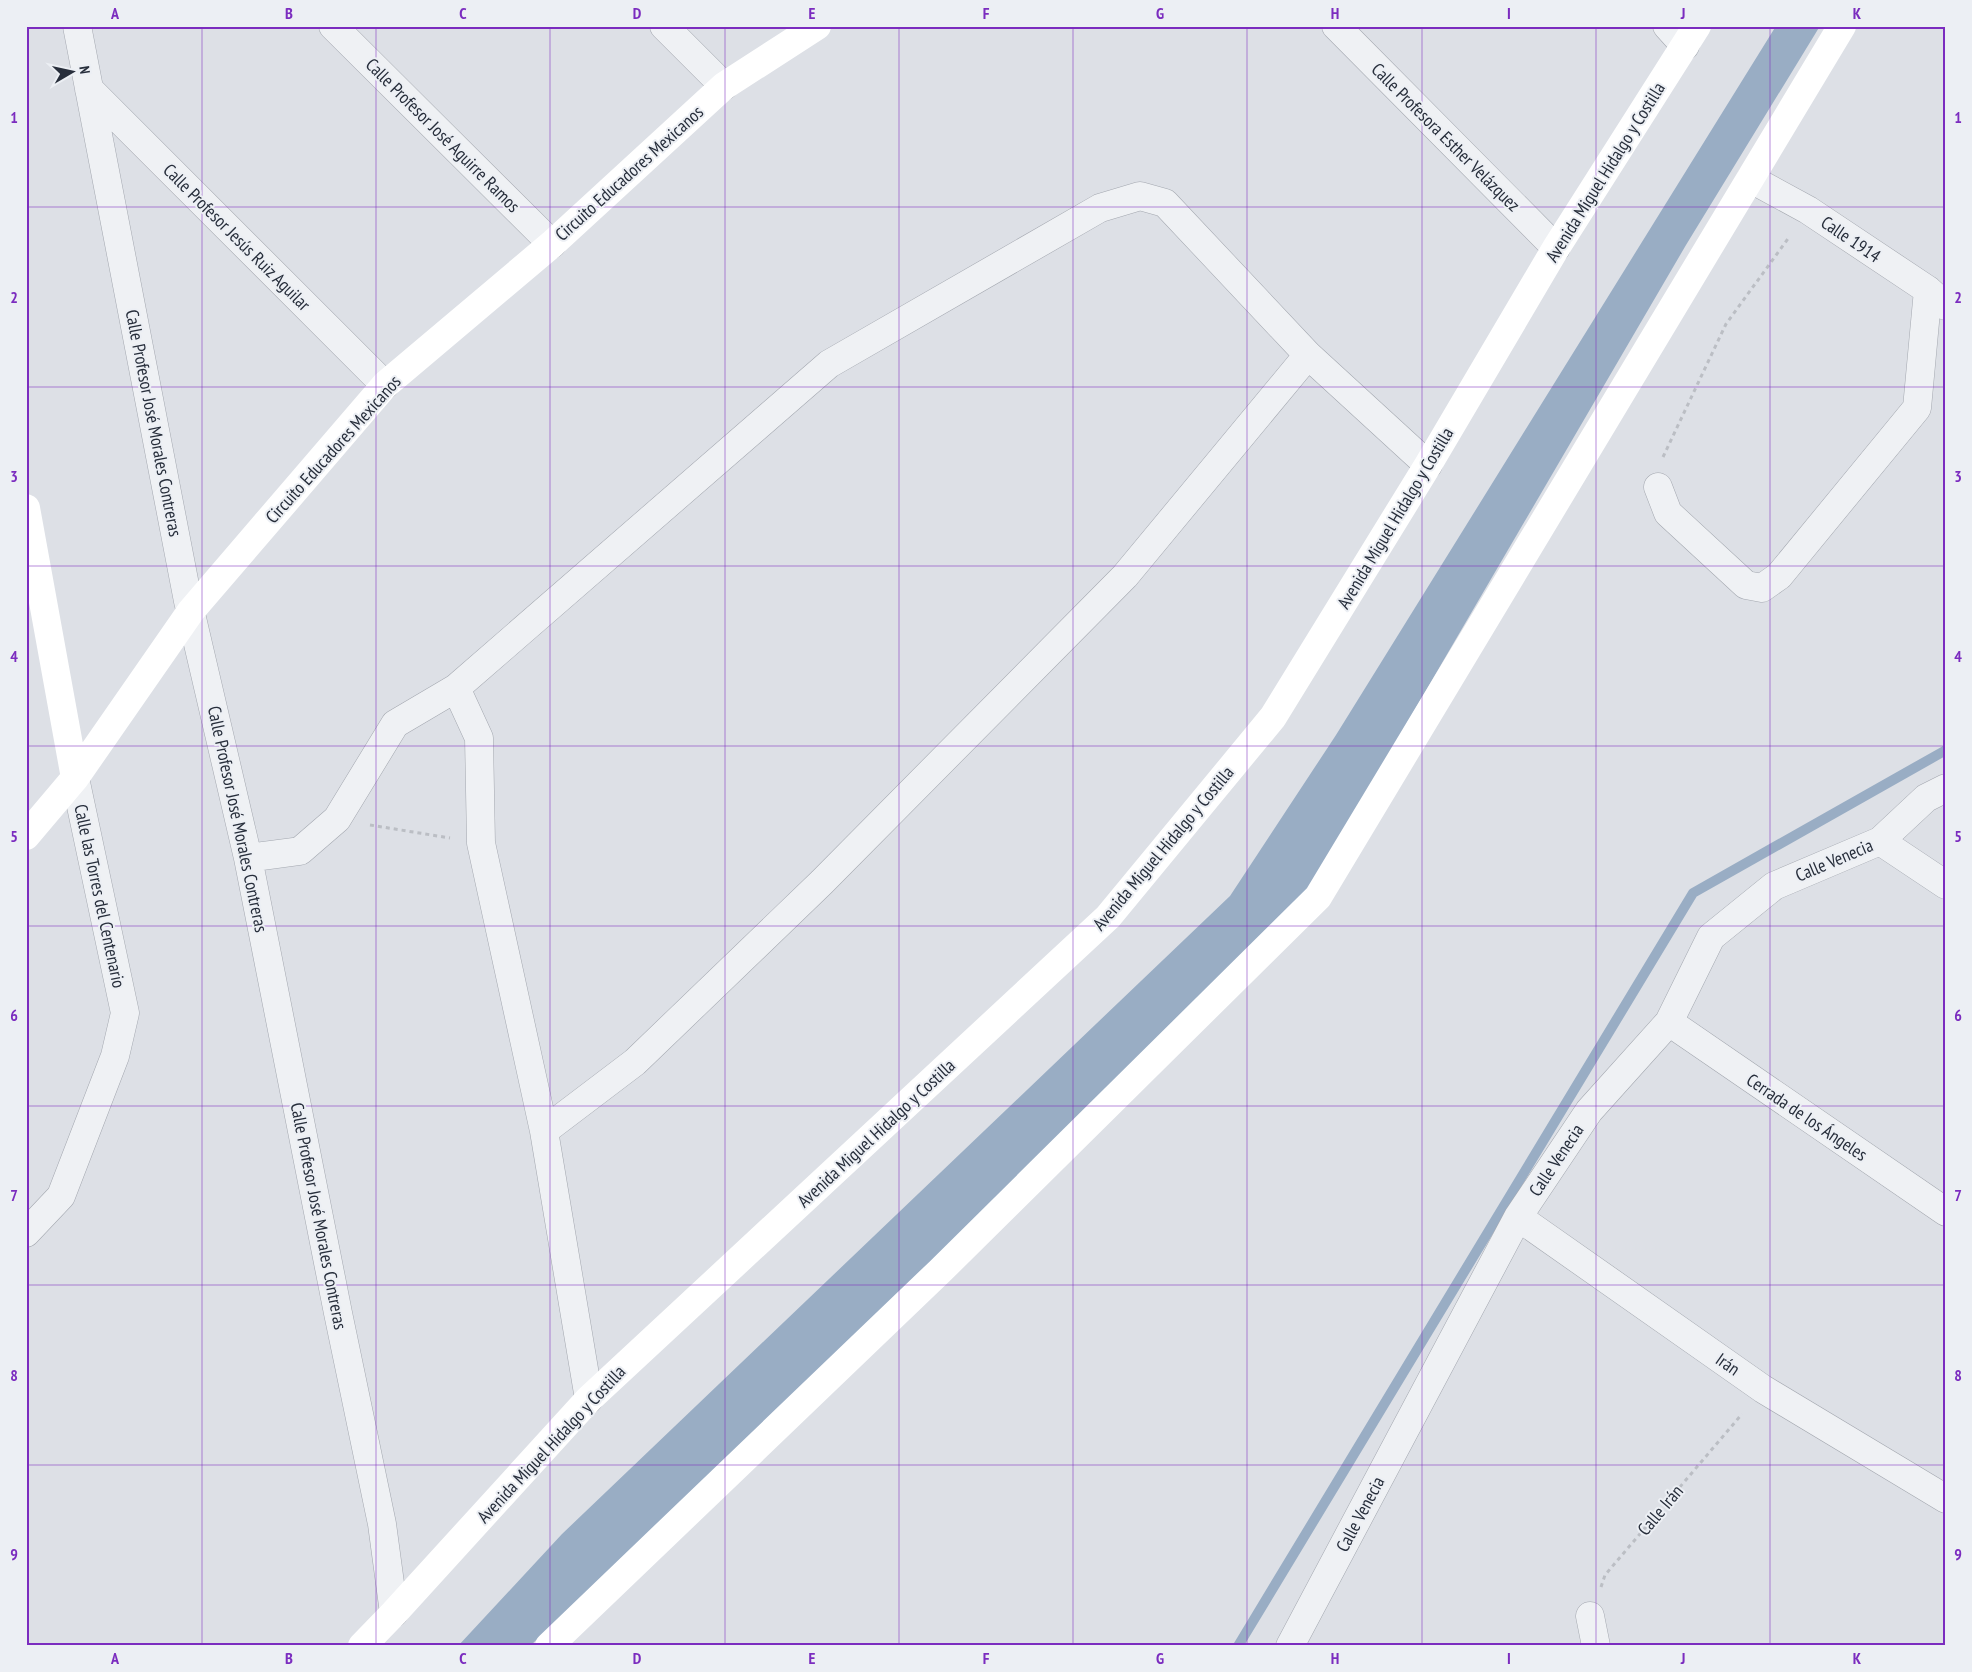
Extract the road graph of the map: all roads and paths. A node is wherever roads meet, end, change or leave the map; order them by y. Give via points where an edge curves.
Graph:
1 (77, 26) edge
2 (333, 26) edge
3 (664, 26) edge
4 (817, 26) edge
5 (1336, 26) edge
6 (1842, 26) edge
7 (1683, 33) edge
8 (724, 86) junction
9 (89, 89) junction
10 (1751, 179) junction
11 (1808, 210) junction
12 (552, 244) junction
13 (1556, 248) junction
14 (1937, 298) edge
15 (1308, 354) junction
16 (385, 386) junction
17 (1428, 465) junction
18 (1658, 487) joint
19 (26, 508) edge
20 (190, 610) junction
21 (456, 688) junction
22 (75, 778) junction
23 (1946, 788) edge
24 (337, 819) junction
25 (26, 836) edge
26 (1880, 841) junction
27 (481, 843) junction
28 (248, 858) junction
29 (1946, 884) edge
30 (1668, 1022) junction
31 (544, 1131) junction
32 (1946, 1212) edge
33 (1518, 1217) junction
34 (26, 1232) edge
35 (1763, 1389) junction
36 (589, 1399) junction
37 (1946, 1499) edge
38 (394, 1613) junction
39 (1590, 1616) joint
40 (362, 1646) edge
41 (549, 1646) edge
42 (1290, 1646) edge
43 (1596, 1646) edge

1 - 9 street, Calle Profesor José Morales Contreras
2 - 12 street, Calle Profesor José Aguirre Ramos
3 - 8 street
4 - 8 main road, Circuito Educadores Mexicanos
5 - 13 street, Calle Profesora Esther Velázquez
6 - 10 main road
7 - 13 main road, Avenida Miguel Hidalgo y Costilla
8 - 12 main road, Circuito Educadores Mexicanos
9 - 16 street, Calle Profesor Jesús Ruiz Aguilar
9 - 20 street, Calle Profesor José Morales Contreras
10 - 11 street, Calle 1914
10 - 41 main road via 1318,897 940,1271
11 - 14 street, Calle 1914
11 - 18 path via 1726,324 1663,457
12 - 16 main road, Circuito Educadores Mexicanos
13 - 17 main road, Avenida Miguel Hidalgo y Costilla
14 - 18 street via 1917,408 1779,576 1762,588 1746,585 1668,513
15 - 17 street
15 - 21 street via 1165,203 1140,196 1100,208 829,364
15 - 31 street via 1118,583 822,882 635,1062
16 - 20 main road, Circuito Educadores Mexicanos
17 - 36 main road, Avenida Miguel Hidalgo y Costilla via 1273,717 1108,917
19 - 22 main road
20 - 22 main road, Circuito Educadores Mexicanos
20 - 28 street, Calle Profesor José Morales Contreras
21 - 24 street via 395,724
21 - 27 street via 479,738
22 - 25 main road, Circuito Educadores Mexicanos
22 - 34 street, Calle las Torres del Centenario via 125,1013 115,1056 62,1196
23 - 26 street, Calle Venecia via 1926,798
24 - 27 path
24 - 28 street via 300,851
26 - 29 street
26 - 30 street, Calle Venecia via 1774,886 1711,938
27 - 31 street
28 - 38 street, Calle Profesor José Morales Contreras via 382,1524
30 - 32 street, Cerrada de los Ángeles
30 - 33 street, Calle Venecia via 1588,1111
31 - 36 street
33 - 35 street, Irán
33 - 42 street, Calle Venecia
35 - 37 street, Irán
35 - 39 path, Calle Irán via 1605,1575
36 - 38 main road, Avenida Miguel Hidalgo y Costilla
38 - 40 main road, Avenida Miguel Hidalgo y Costilla
39 - 43 street

